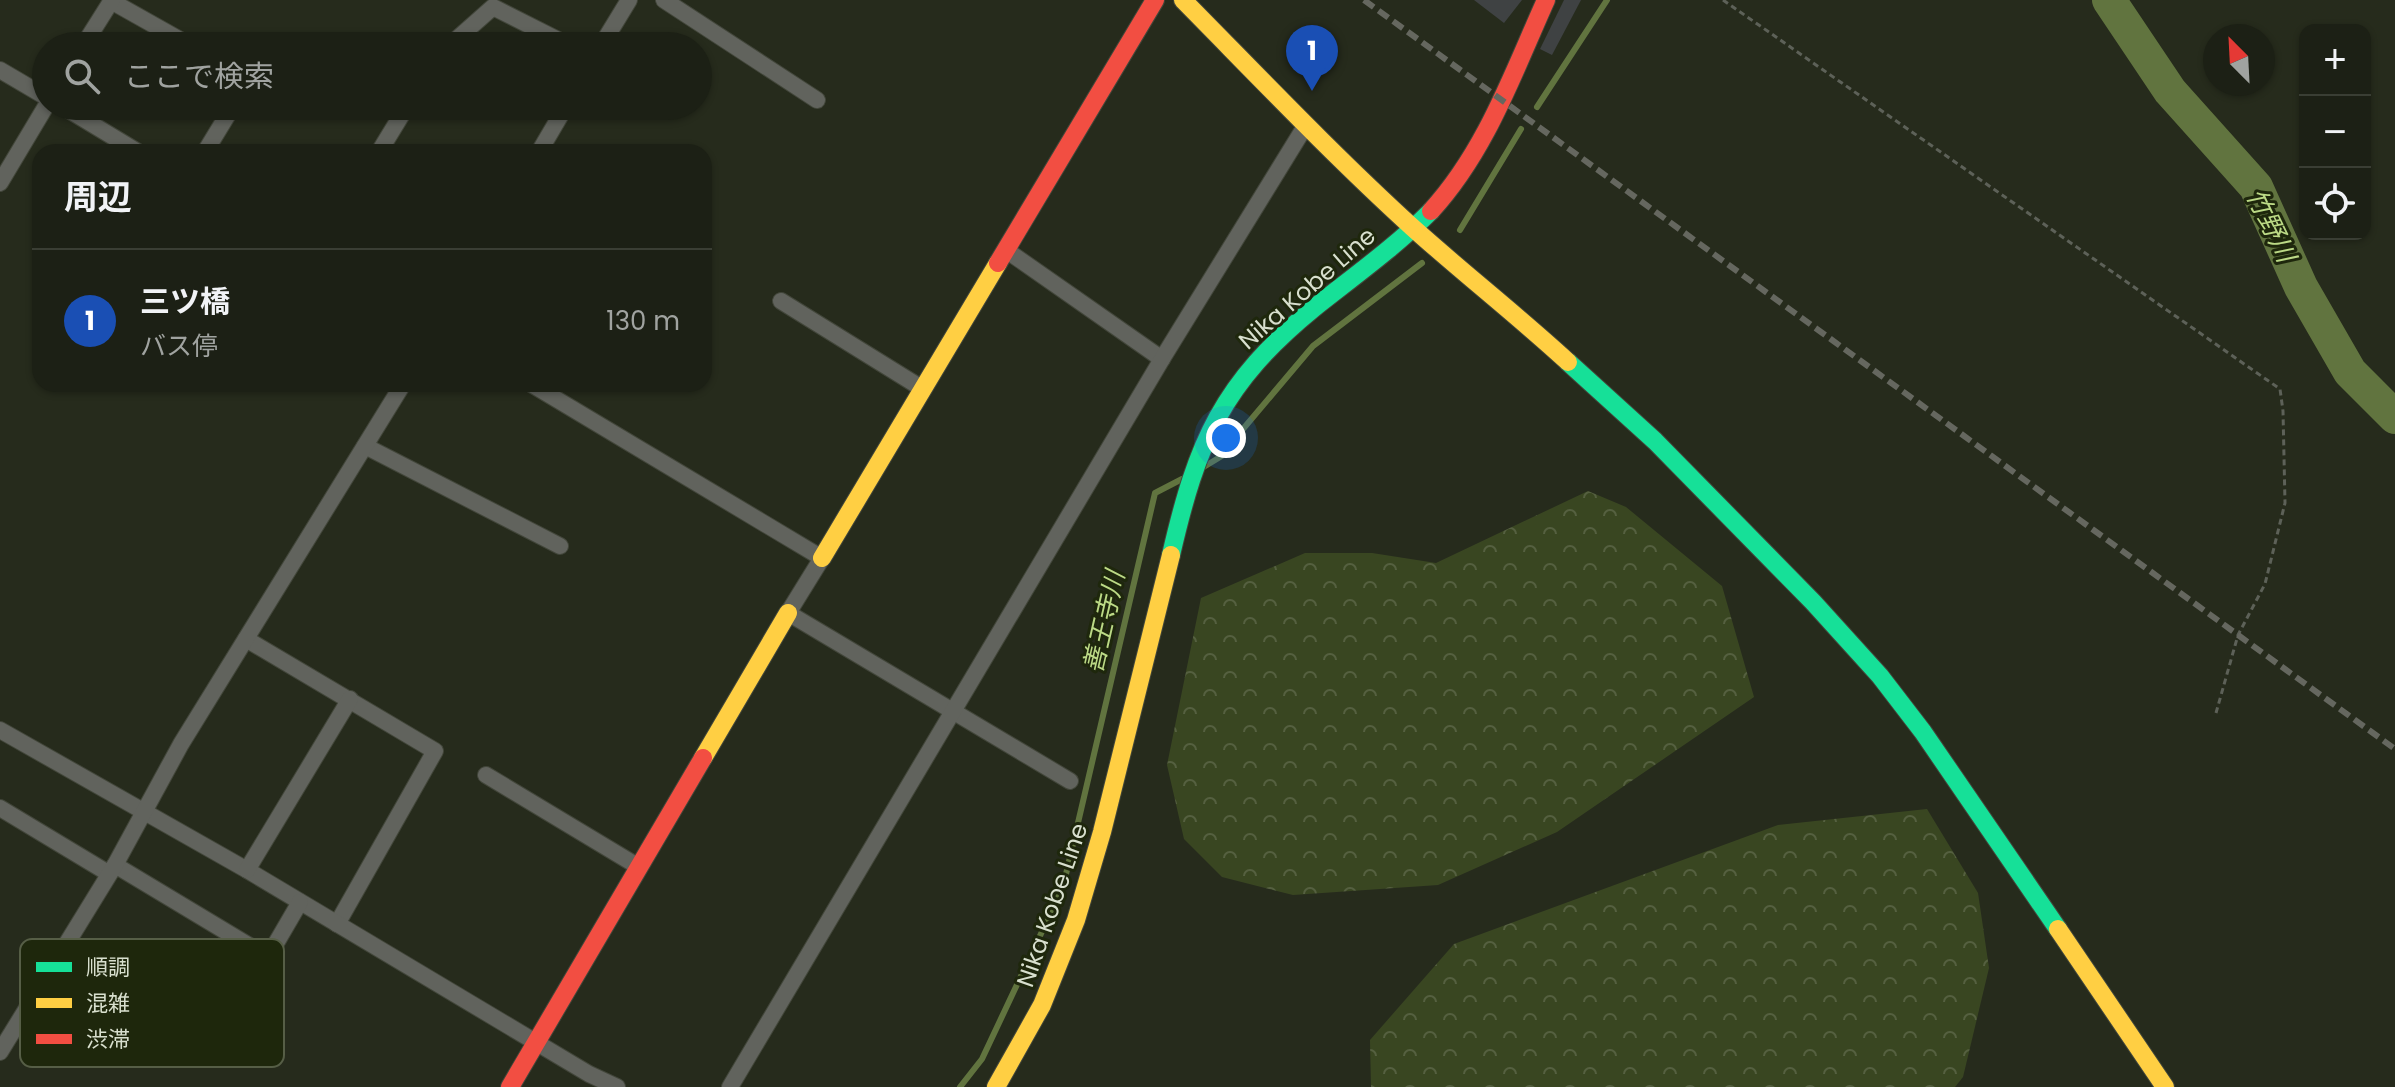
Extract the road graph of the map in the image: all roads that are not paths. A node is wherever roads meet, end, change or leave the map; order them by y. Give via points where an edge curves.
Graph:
1 (111, 0) edge
2 (629, 0) edge
3 (664, 0) edge
4 (1155, 0) edge
5 (1183, 0) edge
6 (1546, 0) edge
7 (92, 32) edge
8 (167, 32) edge
9 (465, 32) edge
10 (542, 32) edge
11 (610, 32) edge
12 (0, 70) edge
13 (32, 89) edge
14 (817, 100) dead end
15 (38, 120) edge
16 (85, 120) edge
17 (224, 120) edge
18 (398, 120) edge
19 (558, 120) edge
20 (1306, 125) junction
21 (125, 144) edge
22 (210, 144) edge
23 (384, 144) edge
24 (544, 144) edge
25 (0, 183) edge
26 (1413, 228) junction
27 (1006, 250) junction
28 (781, 301) dead end
29 (1162, 359) junction
30 (923, 389) junction
31 (398, 392) edge
32 (544, 392) edge
33 (365, 446) junction
34 (560, 546) dead end
35 (822, 558) junction
36 (788, 613) junction
37 (246, 639) junction
38 (350, 699) junction
39 (951, 711) junction
40 (1, 733) edge
41 (486, 775) dead end
42 (1070, 781) dead end
43 (0, 808) edge
44 (143, 812) junction
45 (639, 867) junction
46 (112, 869) junction
47 (247, 870) junction
48 (300, 902) junction
49 (337, 924) junction
50 (69, 939) edge
51 (236, 939) edge
52 (278, 939) edge
53 (20, 1019) edge
54 (536, 1043) junction
55 (0, 1052) edge
56 (510, 1087) edge
57 (617, 1087) edge
58 (730, 1087) edge
59 (996, 1087) edge
60 (2165, 1087) edge

1 - 7 street
1 - 8 street
2 - 11 street
3 - 14 street
4 - 27 street
5 - 20 street
6 - 26 street, Nika Kobe Line via 1460,176
9 - 10 street via 493,7
12 - 13 street
15 - 25 street
16 - 21 street
17 - 22 street
18 - 23 street
19 - 24 street
20 - 26 street
20 - 29 street
26 - 59 street, Nika Kobe Line via 1261,356 1213,423 1184,498 1072,937 1046,1001
26 - 60 street via 1655,441 1880,676
27 - 29 street
27 - 30 street
28 - 30 street
29 - 39 street
30 - 35 street
31 - 33 street
32 - 35 street
33 - 34 street
33 - 37 street
35 - 36 street
36 - 39 street
36 - 45 street
37 - 38 street
37 - 44 street
38 - 47 street
38 - 49 street via 435,751
39 - 42 street
39 - 58 street
40 - 44 street
41 - 45 street
43 - 46 street
44 - 46 street
44 - 47 street
45 - 54 street
46 - 50 street
46 - 51 street
47 - 48 street
48 - 49 street
48 - 52 street
49 - 54 street
53 - 55 street
54 - 56 street
54 - 57 street

